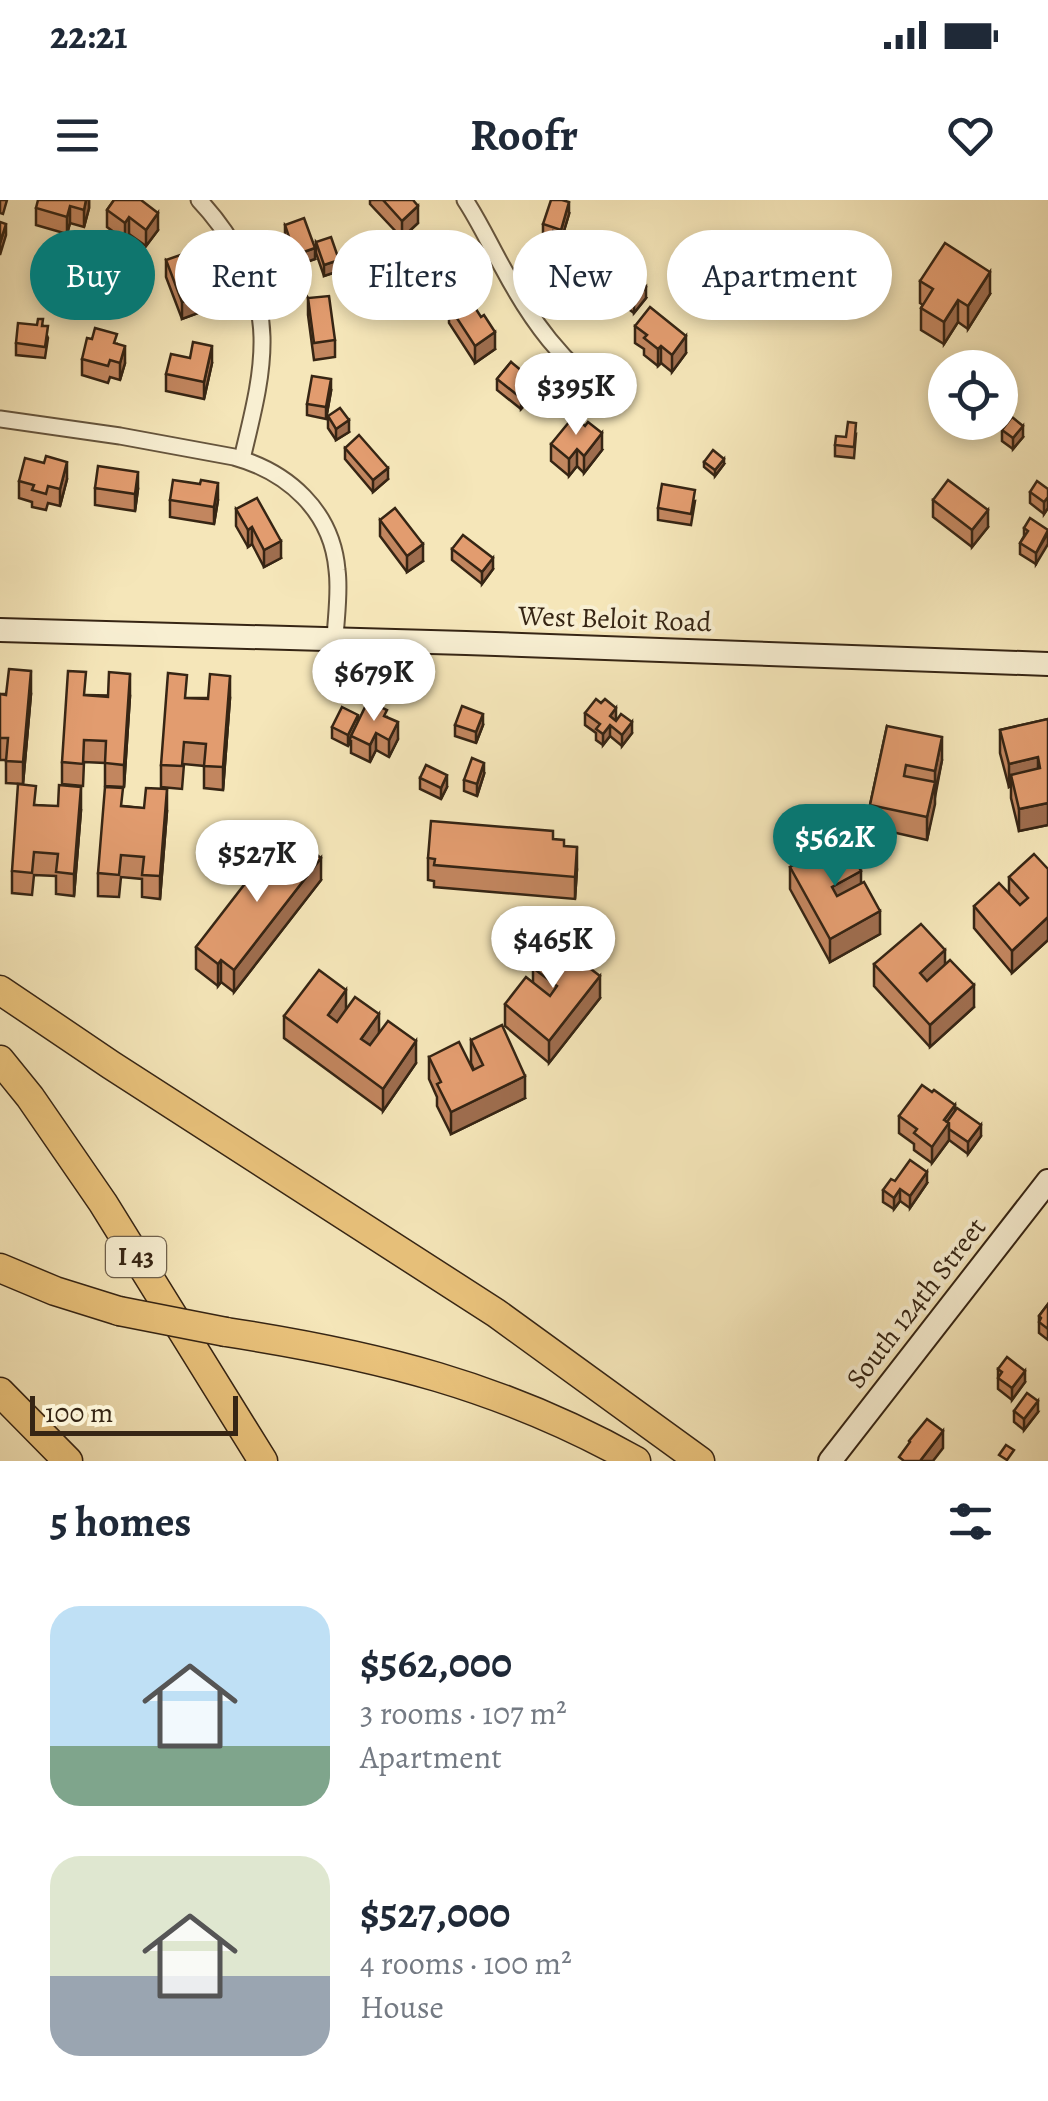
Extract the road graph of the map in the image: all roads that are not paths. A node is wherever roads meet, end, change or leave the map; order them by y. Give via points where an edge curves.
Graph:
1 (199, 200) edge
2 (470, 202) edge
3 (612, 398) dead end
4 (0, 419) edge
5 (242, 459) junction
6 (0, 630) edge
7 (335, 640) junction
8 (1048, 664) edge
9 (0, 990) edge
10 (0, 1060) edge
11 (1048, 1181) edge
12 (0, 1268) edge
13 (0, 1392) edge
14 (68, 1461) edge
15 (263, 1461) edge
16 (636, 1461) edge
17 (700, 1461) edge
18 (830, 1461) edge

1 - 5 street via 235,248 261,325 259,375
2 - 3 street via 531,317
4 - 5 street
5 - 7 street via 283,477 323,522 338,574
6 - 7 main road, West Beloit Road
7 - 8 main road, West Beloit Road
9 - 17 highway via 496,1314
10 - 15 highway, I 43 via 86,1177
11 - 18 main road, South 124th Street
12 - 16 highway, bridge via 119,1311 347,1353 448,1379 534,1410
13 - 14 highway

